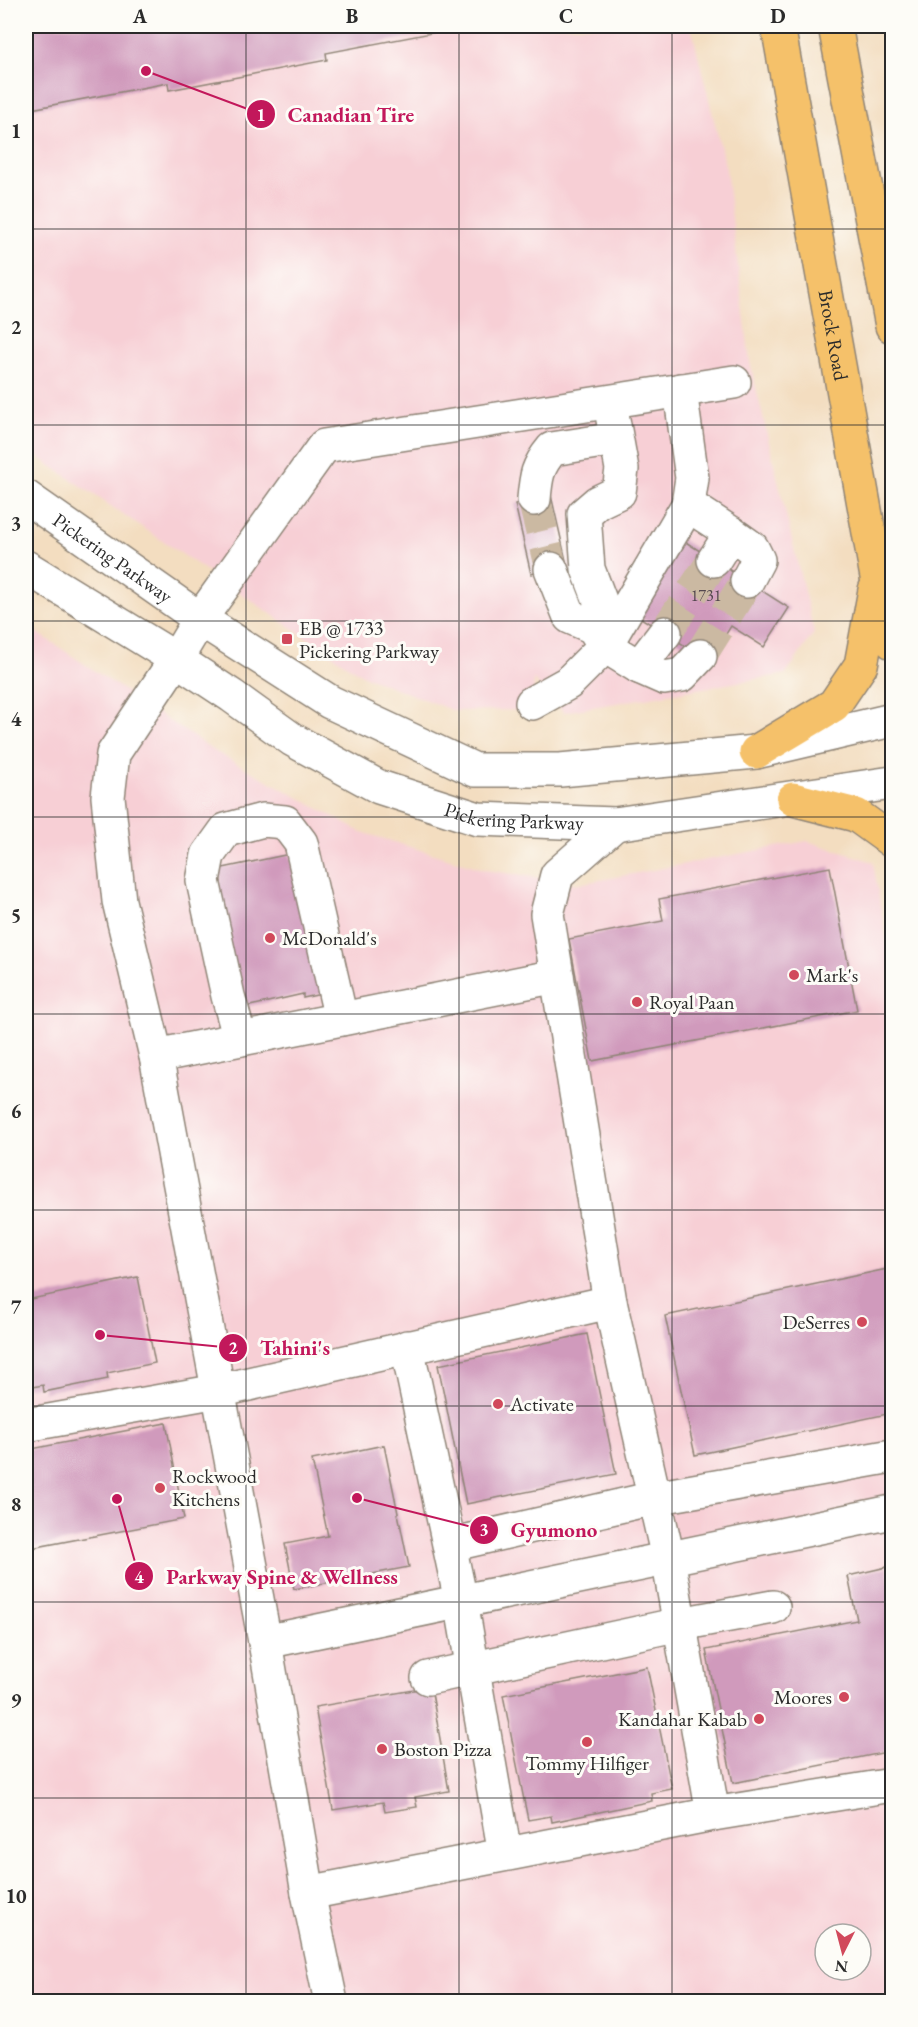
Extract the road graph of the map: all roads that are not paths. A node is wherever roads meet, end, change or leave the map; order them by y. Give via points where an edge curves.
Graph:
1 (778, 26) edge
2 (835, 26) edge
3 (892, 326) edge
4 (734, 382) dead end
5 (680, 390) junction
6 (610, 403) junction
7 (616, 439) junction
8 (26, 497) edge
9 (534, 499) tunnel mouth
10 (688, 505) junction
11 (731, 532) junction
12 (714, 560) tunnel mouth
13 (26, 567) edge
14 (551, 569) tunnel mouth
15 (877, 577) junction
16 (747, 581) tunnel mouth
17 (200, 619) junction
18 (665, 633) tunnel mouth
19 (599, 637) junction
20 (892, 642) edge
21 (700, 656) tunnel mouth
22 (176, 659) junction
23 (639, 667) junction
24 (532, 703) dead end
25 (892, 720) edge
26 (756, 752) junction
27 (892, 783) edge
28 (793, 799) junction
29 (615, 824) junction
30 (892, 841) edge
31 (557, 976) junction
32 (341, 1019) junction
33 (240, 1039) junction
34 (156, 1056) junction
35 (610, 1302) junction
36 (407, 1347) junction
37 (218, 1391) junction
38 (26, 1425) edge
39 (892, 1456) edge
40 (654, 1498) junction
41 (892, 1512) edge
42 (450, 1545) junction
43 (668, 1558) junction
44 (461, 1601) junction
45 (774, 1607) dead end
46 (680, 1624) junction
47 (265, 1642) junction
48 (473, 1669) junction
49 (428, 1678) dead end
50 (892, 1785) edge
51 (713, 1814) junction
52 (505, 1854) junction
53 (308, 1893) junction
54 (331, 2001) edge

1 - 15 main road, Brock Road
2 - 3 main road
4 - 5 street
5 - 6 street
5 - 10 street via 692,478
6 - 7 street
6 - 17 street via 324,447
7 - 9 street via 552,449 536,475
7 - 19 street via 622,469 619,492 584,513 588,569 602,603
8 - 17 street, Pickering Parkway
10 - 11 street
10 - 19 street
11 - 12 street
11 - 16 street via 752,548 758,560
13 - 22 street, Pickering Parkway
14 - 19 street via 570,617
15 - 20 main road, Brock Road
15 - 26 main road via 861,665 834,705
17 - 22 street
17 - 26 street, Pickering Parkway via 330,702 475,770 560,770
18 - 23 street
19 - 23 street
19 - 24 street via 568,683
21 - 23 street via 682,675 664,678
22 - 29 street, Pickering Parkway via 293,740 379,787 478,819
22 - 34 street via 113,754 108,797 119,901
25 - 26 street, Pickering Parkway
27 - 28 street, Pickering Parkway
28 - 29 street, Pickering Parkway
28 - 30 main road via 856,815
29 - 31 street via 557,875 547,914
31 - 32 street
31 - 35 street
32 - 33 street
32 - 33 street via 301,843 285,822 263,820 226,830 208,855 203,882
33 - 34 street
34 - 37 street
35 - 36 street
35 - 40 street
36 - 37 street
36 - 42 street
37 - 38 street
37 - 47 street
39 - 40 street
40 - 42 street
40 - 43 street
41 - 43 street
42 - 44 street
43 - 44 street
43 - 46 street
44 - 47 street
44 - 48 street
45 - 46 street
46 - 48 street
46 - 51 street
47 - 53 street
48 - 49 street
48 - 52 street
50 - 51 street
51 - 52 street
52 - 53 street
53 - 54 street

